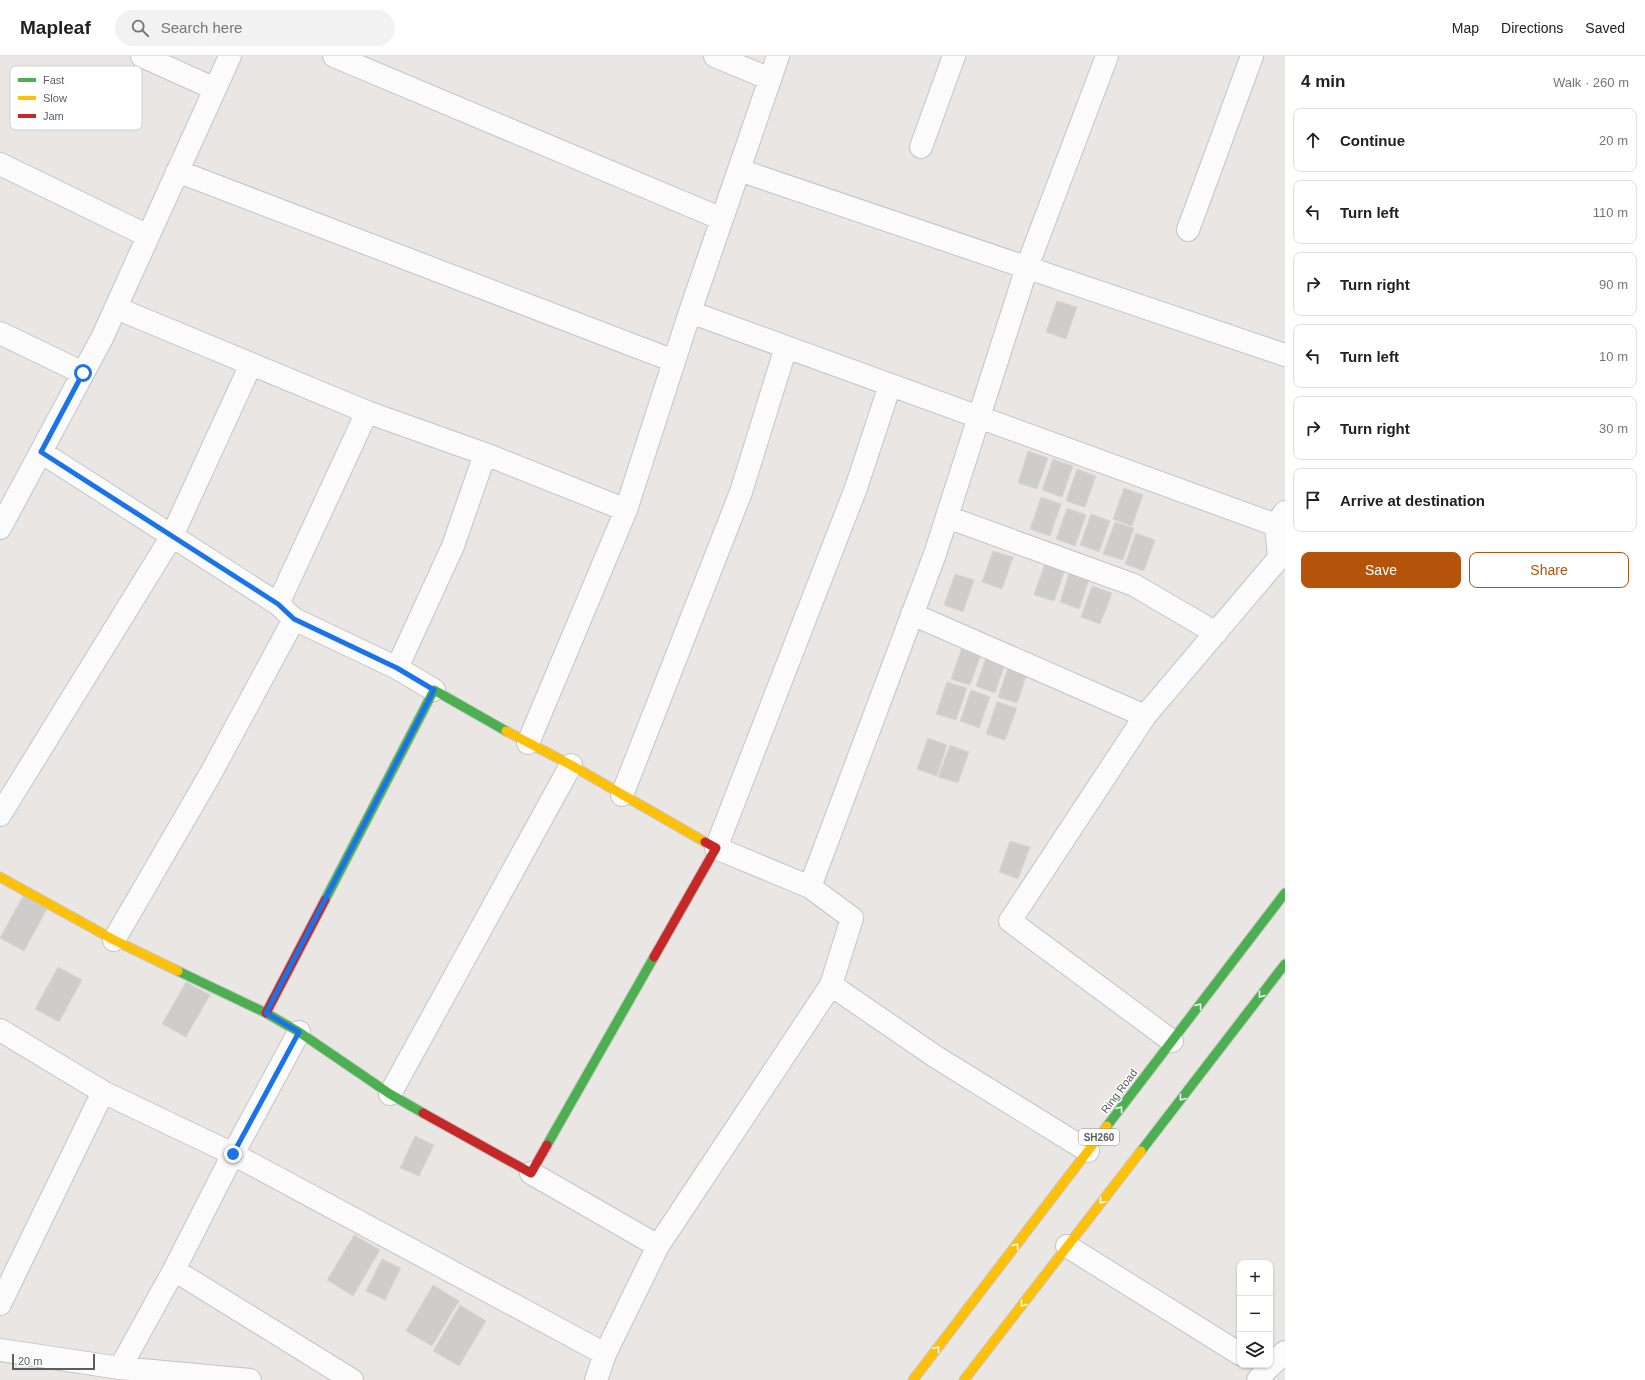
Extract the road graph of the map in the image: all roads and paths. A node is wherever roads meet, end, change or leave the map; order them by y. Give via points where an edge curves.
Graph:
1 (142, 56) edge
2 (230, 56) edge
3 (334, 56) edge
4 (716, 56) edge
5 (778, 56) edge
6 (954, 56) edge
7 (1108, 56) edge
8 (1252, 56) edge
9 (770, 79) junction
10 (215, 89) junction
11 (921, 147) dead end
12 (0, 164) edge
13 (738, 170) junction
14 (177, 171) junction
15 (722, 219) junction
16 (1188, 230) dead end
17 (148, 236) junction
18 (1027, 267) junction
19 (116, 308) junction
20 (690, 312) junction
21 (0, 333) edge
22 (786, 347) junction
23 (1285, 355) edge
24 (674, 362) junction
25 (251, 364) junction
26 (83, 373) junction
27 (890, 385) junction
28 (367, 412) junction
29 (980, 417) junction
30 (41, 452) junction
31 (485, 454) junction
32 (626, 510) junction
33 (947, 517) junction
34 (2, 520) edge
35 (1282, 523) edge
36 (172, 536) junction
37 (286, 612) junction
38 (912, 614) junction
39 (1216, 633) junction
40 (397, 668) junction
41 (434, 690) junction
42 (1145, 716) junction
43 (528, 743) junction
44 (572, 765) junction
45 (622, 795) junction
46 (0, 815) edge
47 (716, 848) junction
48 (0, 877) edge
49 (810, 887) junction
50 (1285, 893) edge
51 (114, 940) junction
52 (1285, 964) edge
53 (830, 985) junction
54 (266, 1013) junction
55 (0, 1030) edge
56 (299, 1032) junction
57 (1172, 1041) junction
58 (103, 1092) junction
59 (390, 1094) junction
60 (1088, 1152) junction
61 (233, 1154) junction
62 (531, 1173) junction
63 (658, 1246) junction
64 (1067, 1246) junction
65 (174, 1270) junction
66 (0, 1304) edge
67 (0, 1350) edge
68 (1237, 1352) edge
69 (1285, 1352) edge
70 (605, 1354) junction
71 (120, 1368) junction
72 (1266, 1374) edge
73 (250, 1380) edge
74 (352, 1380) edge
75 (596, 1380) edge
76 (913, 1380) edge
77 (964, 1380) edge

1 - 10 street
2 - 10 street
3 - 15 street
4 - 9 street
5 - 9 street
6 - 11 street
7 - 18 street
8 - 16 street
9 - 13 street
10 - 14 street
12 - 17 street
13 - 15 street
13 - 18 street
14 - 17 street
14 - 24 street
15 - 20 street
17 - 19 street
18 - 23 street
18 - 29 street
19 - 25 street
19 - 26 street
20 - 22 street
20 - 24 street
21 - 26 street
22 - 27 street
22 - 45 street via 741,492
24 - 32 street
25 - 28 street
25 - 36 street
26 - 30 street
27 - 29 street
27 - 47 street via 856,488
28 - 31 street
28 - 37 street
29 - 33 street
29 - 35 street
30 - 34 street
30 - 36 street
31 - 32 street
31 - 40 street via 454,546
32 - 43 street
33 - 38 street
33 - 39 street via 1134,585
35 - 39 street via 1279,558
36 - 37 street
36 - 46 street
37 - 40 street
37 - 51 street via 211,773
38 - 42 street
38 - 49 street
39 - 42 street
40 - 41 street
41 - 43 main road
41 - 54 main road
42 - 57 street via 1010,921
43 - 44 main road
44 - 45 main road
44 - 59 street
45 - 47 main road
47 - 49 street
47 - 62 main road
48 - 51 main road
49 - 53 street via 852,918
57 -> 50 main road, Ring Road / SH260
51 - 54 main road
52 -> 64 main road
53 - 60 street via 936,1057
53 - 63 street
54 - 56 main road
55 - 58 street
56 - 59 main road
56 - 61 street
60 -> 57 main road, Ring Road / SH260
58 - 61 street
58 - 66 street
59 - 62 main road
76 -> 60 main road, Ring Road / SH260
61 - 65 street
61 - 70 street
62 - 63 street
63 - 70 street
64 - 68 street
64 -> 77 main road
65 - 71 street
65 - 74 street
67 - 71 street
69 - 72 street
70 - 75 street
71 - 73 street

